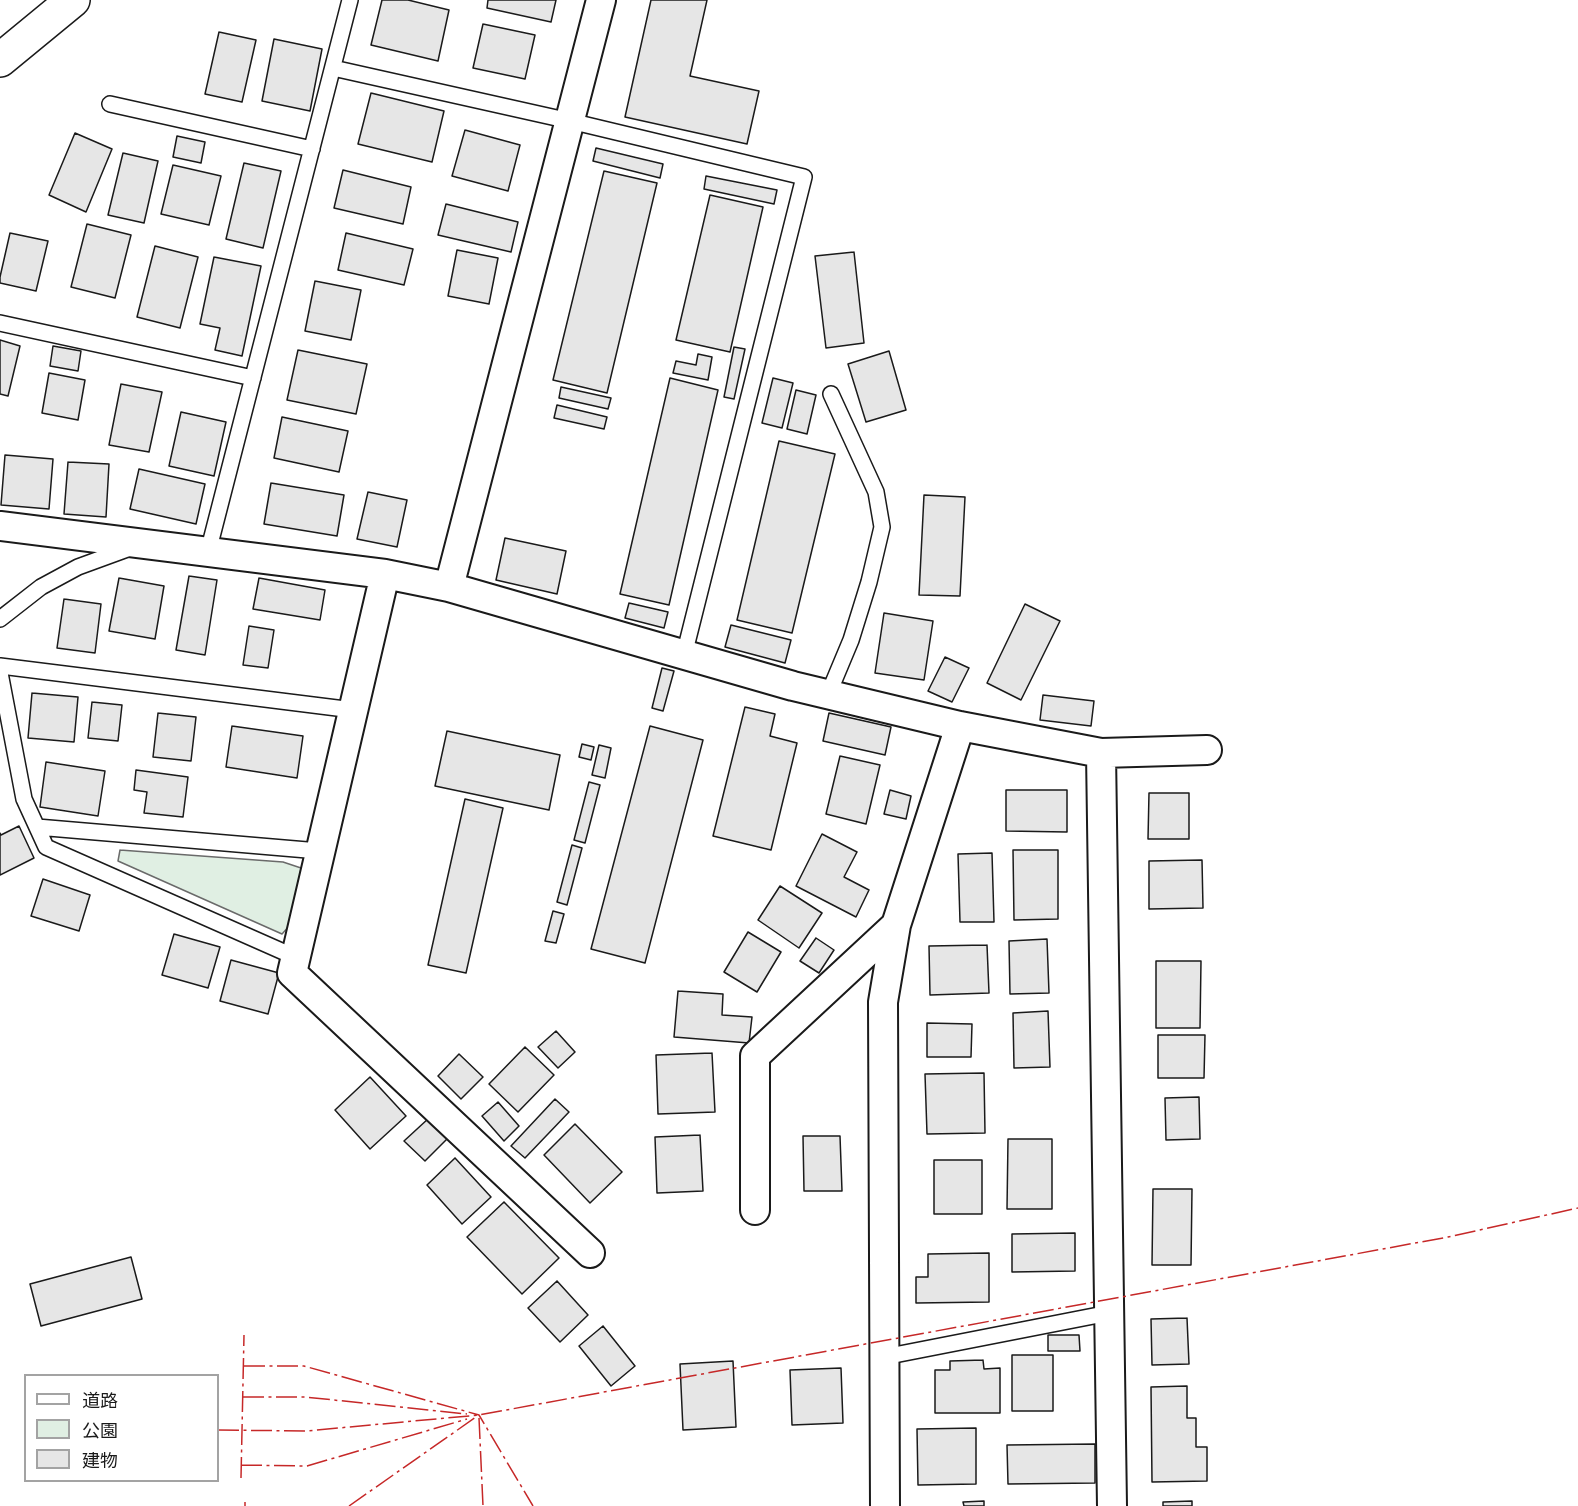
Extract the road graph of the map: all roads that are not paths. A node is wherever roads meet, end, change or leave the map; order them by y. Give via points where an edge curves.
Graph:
1 (73, 0) edge
2 (350, 0) edge
3 (601, 0) edge
4 (0, 60) edge
5 (333, 68) junction
6 (110, 104) dead end
7 (570, 121) junction
8 (312, 149) junction
9 (0, 323) edge
10 (253, 378) junction
11 (831, 394) dead end
12 (0, 526) edge
13 (143, 543) junction
14 (208, 552) junction
15 (385, 574) junction
16 (449, 587) junction
17 (0, 619) edge
18 (684, 655) junction
19 (0, 666) edge
20 (0, 674) edge
21 (828, 695) junction
22 (353, 710) junction
23 (960, 726) junction
24 (1208, 750) dead end
25 (1101, 753) junction
26 (37, 827) junction
27 (320, 851) junction
28 (896, 925) junction
29 (295, 957) junction
30 (755, 1210) dead end
31 (590, 1253) dead end
32 (1109, 1313) junction
33 (884, 1358) junction
34 (885, 1506) edge
35 (1112, 1506) edge

1 - 4 main road
2 - 5 lane
3 - 7 street
5 - 7 lane
5 - 8 lane
6 - 8 lane
7 - 16 street
7 - 18 lane via 804,177
8 - 10 lane
9 - 10 lane
10 - 14 lane
11 - 21 lane via 876,492 882,527 851,640
12 - 13 street
13 - 14 street
13 - 17 lane via 78,567 41,587
14 - 15 street
15 - 16 street
15 - 22 street
16 - 18 street
18 - 21 street
19 - 22 lane
20 - 26 lane via 24,799
21 - 23 street
22 - 27 street
23 - 25 street
23 - 28 street
24 - 25 street
25 - 32 street
26 - 27 lane
26 - 29 lane via 46,847
27 - 29 street
28 - 30 street via 755,1056
28 - 33 street via 882,1002
29 - 31 street via 291,973
32 - 33 lane
32 - 35 street
33 - 34 street

